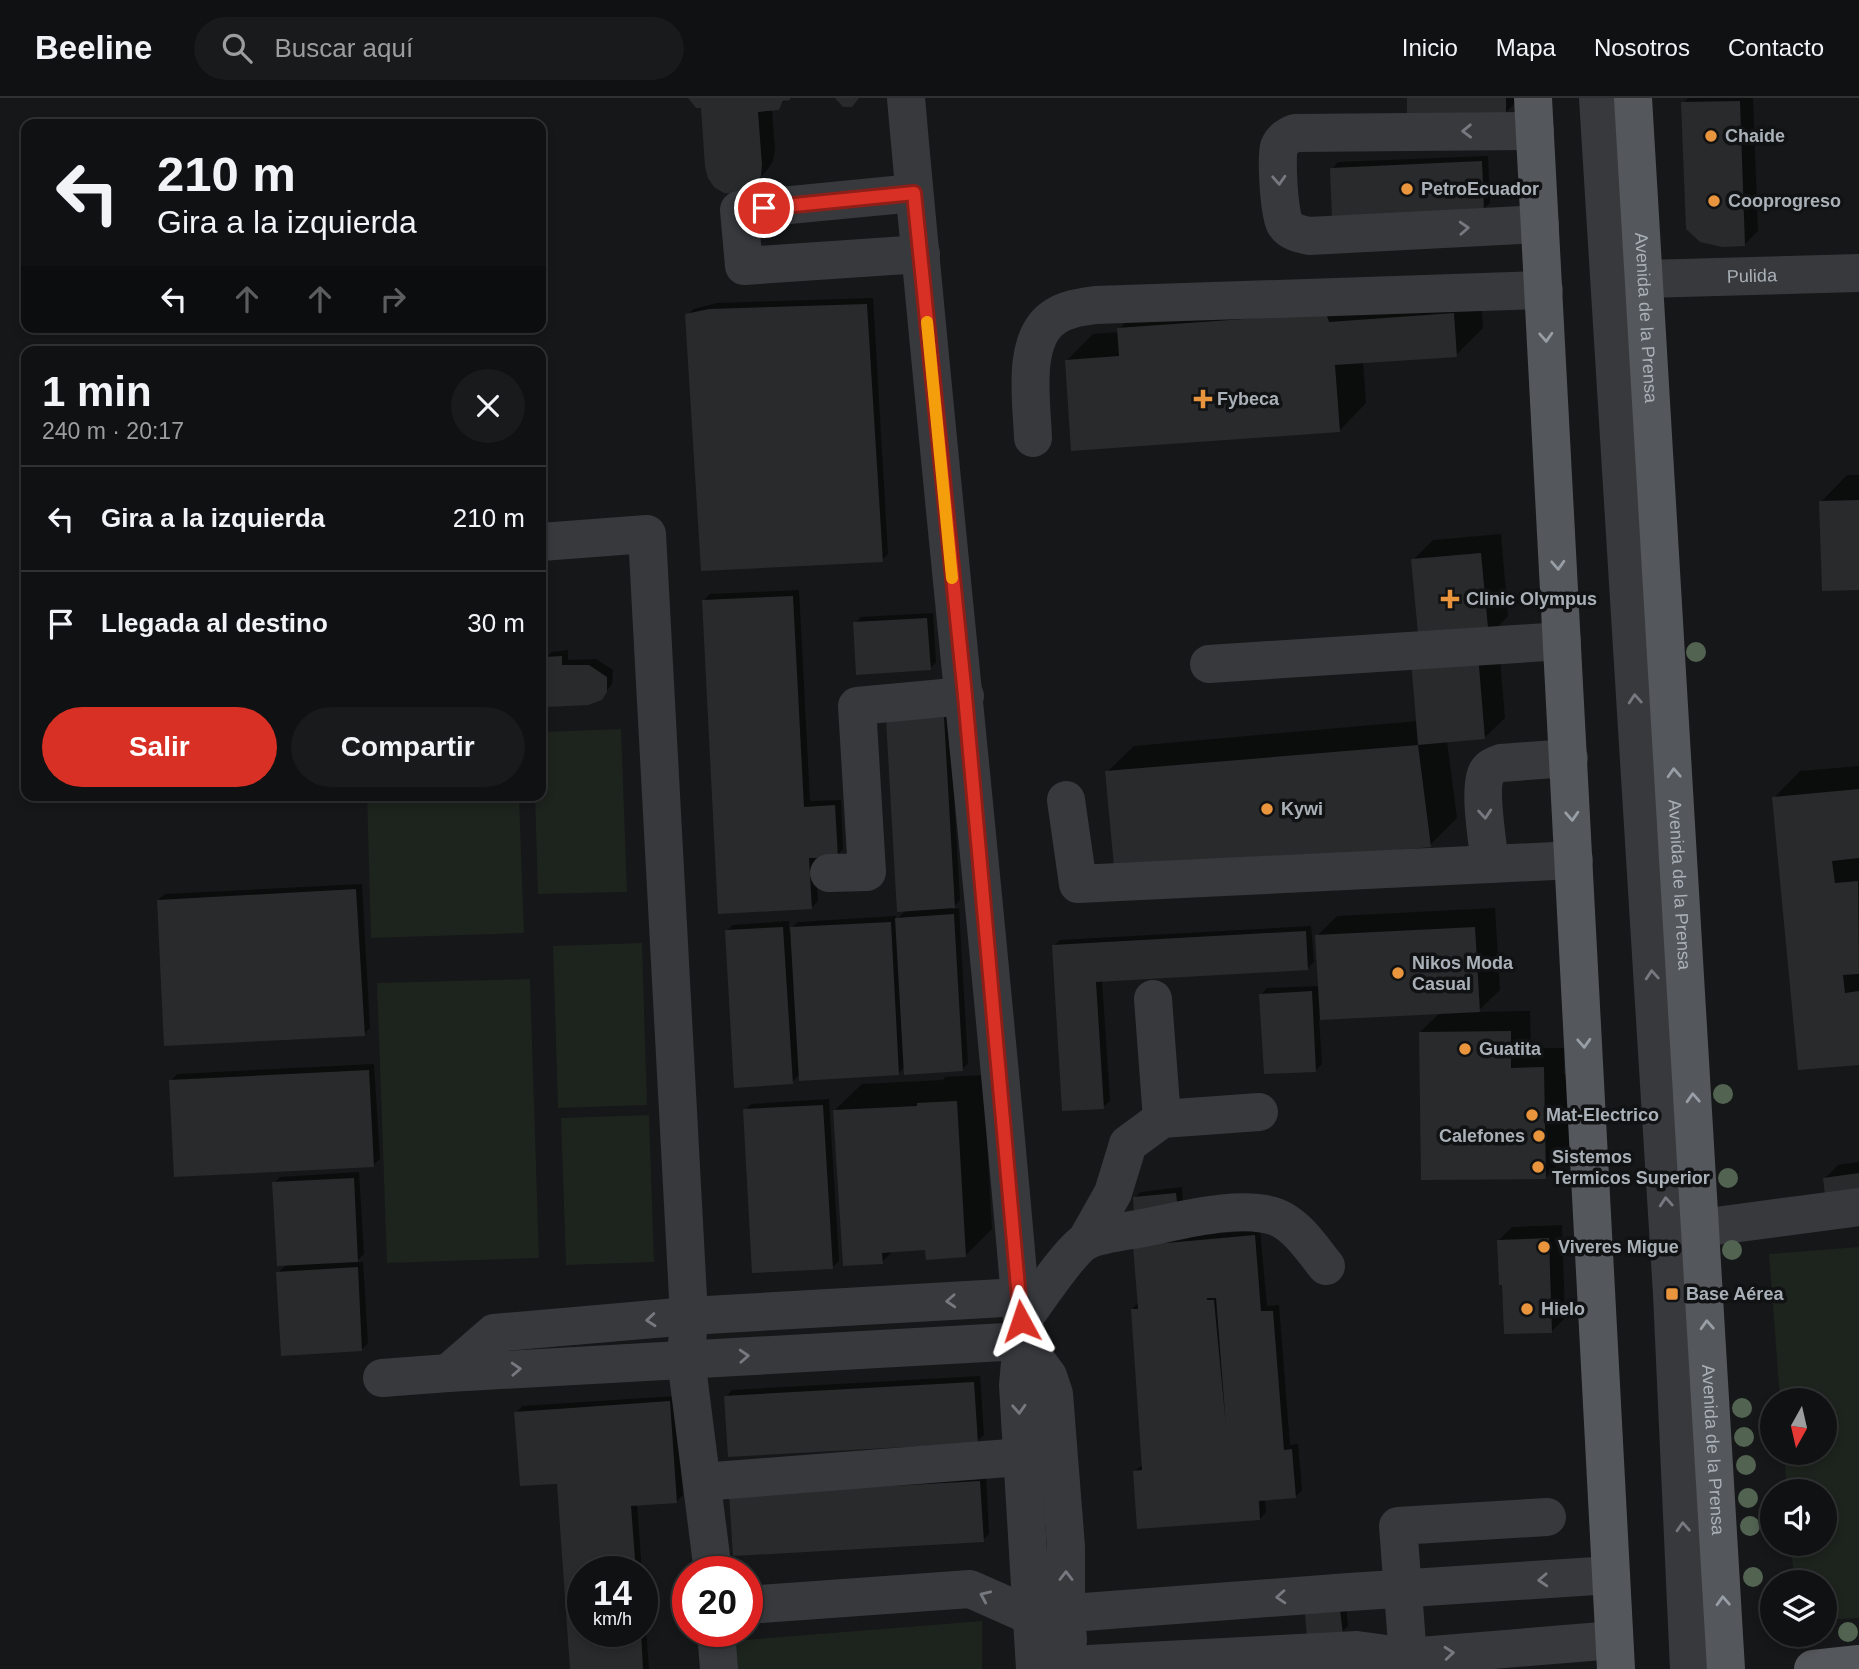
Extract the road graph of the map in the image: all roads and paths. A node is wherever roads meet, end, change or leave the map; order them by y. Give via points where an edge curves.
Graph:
1 (906, 98) edge
2 (1598, 98) edge
3 (1633, 98) edge
4 (1534, 114) edge
5 (914, 193) junction
6 (1540, 224) junction
7 (921, 254) junction
8 (1859, 273) edge
9 (1645, 279) junction
10 (1544, 290) junction
11 (1033, 438) dead end
12 (546, 542) edge
13 (1563, 641) junction
14 (1209, 664) dead end
15 (965, 696) junction
16 (1569, 758) junction
17 (1066, 800) dead end
18 (1574, 860) junction
19 (1490, 864) junction
20 (829, 873) dead end
21 (1153, 999) dead end
22 (1259, 1112) dead end
23 (1163, 1119) junction
24 (1859, 1207) edge
25 (1701, 1227) junction
26 (1086, 1241) junction
27 (1326, 1266) dead end
28 (689, 1316) junction
29 (1021, 1319) junction
30 (686, 1359) junction
31 (448, 1373) junction
32 (382, 1378) dead end
33 (1021, 1457) junction
34 (702, 1482) junction
35 (1547, 1517) dead end
36 (711, 1556) edge
37 (1611, 1576) junction
38 (1403, 1588) junction
39 (763, 1604) edge
40 (1048, 1615) junction
41 (717, 1647) edge
42 (1615, 1654) edge
43 (1408, 1657) junction
44 (1859, 1664) edge
45 (1058, 1668) edge
46 (719, 1669) edge
47 (1689, 1669) edge
48 (1726, 1669) edge
49 (1813, 1669) edge

1 - 5 street
47 -> 2 street via 1672,1294
3 - 9 main road, Avenida de la Prensa
4 - 6 main road
4 -> 6 street via 1295,133 1279,145 1281,213 1286,225 1309,236
5 - 7 street
5 - 7 street via 739,210 744,267
6 - 10 main road
7 - 15 street
8 - 9 street, Pulida
25 -> 9 main road, Avenida de la Prensa
10 - 11 street via 1074,309 1053,318 1034,349 1030,367
10 -> 13 main road
12 - 28 street via 648,534
13 - 14 street
13 - 16 main road
15 - 20 street via 857,706 867,872
15 - 29 street
16 -> 18 main road
16 -> 19 street via 1501,764 1486,773 1483,792
17 - 19 street via 1078,884
18 - 19 street
18 -> 37 main road
21 - 23 street
22 - 23 street
23 - 26 street via 1128,1144 1113,1193
24 - 25 street
48 -> 25 main road, Avenida de la Prensa
26 - 27 street via 1213,1215 1263,1213 1292,1226
26 - 29 street
29 -> 28 street
28 - 30 street
28 -> 31 street via 494,1332
30 -> 29 street
29 -> 33 street
40 -> 29 street via 1066,1547 1054,1394
31 -> 30 street
30 - 34 street
31 - 32 street
33 - 34 street
33 - 40 street
34 - 36 street
35 - 38 street via 1398,1526
37 -> 38 street
37 - 42 main road
38 -> 40 street
38 - 43 street
40 -> 39 street via 970,1589
40 - 45 street
41 - 46 street
43 -> 42 street
43 - 45 street via 1357,1650
44 - 49 main road

